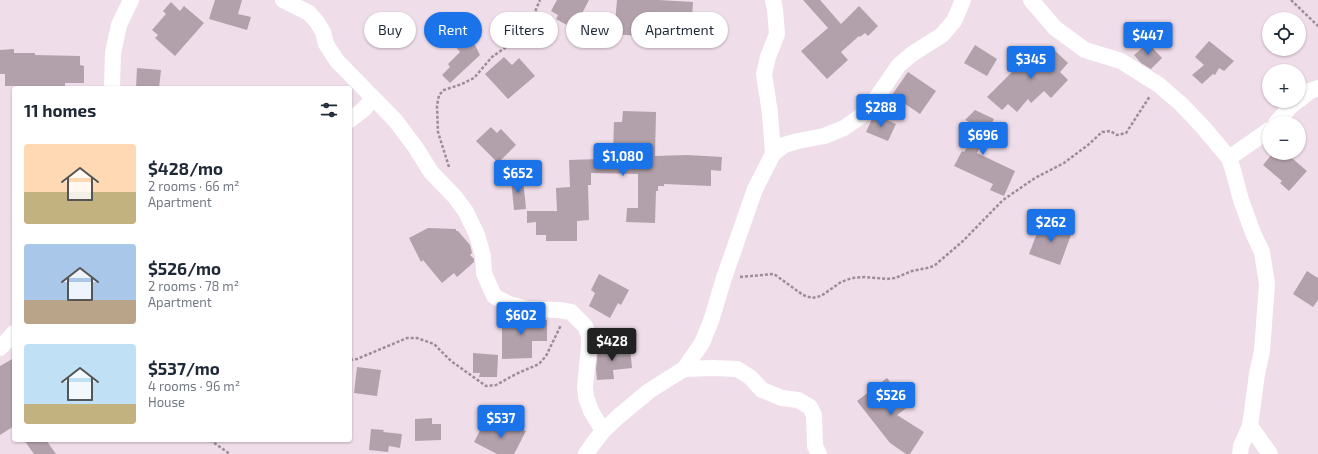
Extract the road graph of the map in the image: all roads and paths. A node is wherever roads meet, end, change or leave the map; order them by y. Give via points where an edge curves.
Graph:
1 (131, 0) edge
2 (283, 0) edge
3 (540, 0) edge
4 (773, 0) edge
5 (963, 0) edge
6 (1031, 0) edge
7 (1291, 0) edge
8 (1318, 26) edge
9 (1159, 85) junction
10 (112, 86) edge
11 (1318, 88) edge
12 (1306, 94) edge
13 (373, 98) junction
14 (1289, 108) edge
15 (1282, 116) edge
16 (352, 118) edge
17 (1262, 135) edge
18 (773, 154) junction
19 (1229, 158) junction
20 (449, 168) dead end
21 (724, 278) junction
22 (571, 312) junction
23 (12, 336) edge
24 (0, 348) edge
25 (352, 359) edge
26 (684, 369) junction
27 (1250, 426) junction
28 (603, 431) junction
29 (213, 442) edge
30 (230, 454) edge
31 (586, 454) edge
32 (819, 454) edge
33 (1240, 454) edge
34 (1270, 454) edge

1 - 10 street via 119,25 113,53
2 - 13 street via 309,13 323,32 326,44 337,61
3 - 20 path via 534,14 509,45 492,57 474,78 444,90 439,95 438,132
4 - 18 street via 777,34 764,74
5 - 18 street via 954,21 942,35 899,65 868,110 857,119 844,128 824,136 784,145
6 - 9 street via 1055,28 1085,50 1121,61
7 - 8 path
9 - 19 street via 1181,104
9 - 21 path via 1126,133 1116,135 1110,131 1102,132 1064,163 1035,178 1003,200 934,266 917,269 895,278 852,278 841,282 821,296 812,298 774,274
11 - 12 street
13 - 16 street
13 - 22 street via 395,120 431,172 466,212 477,235 483,256 484,273 494,296 527,309
14 - 15 street
17 - 19 street
18 - 21 street via 755,189
19 - 27 street via 1241,200 1262,252 1267,284 1262,351
21 - 26 street via 702,343
22 - 25 path via 539,364 496,385 486,386 451,361 434,344 417,338 407,338
22 - 28 street via 585,326 589,336 584,387 591,411
23 - 24 street
26 - 28 street via 649,391
26 - 32 street via 737,369 750,377 762,390 782,398 798,400 810,407 814,415 815,446
27 - 33 street
27 - 34 street
28 - 31 street
29 - 30 path

